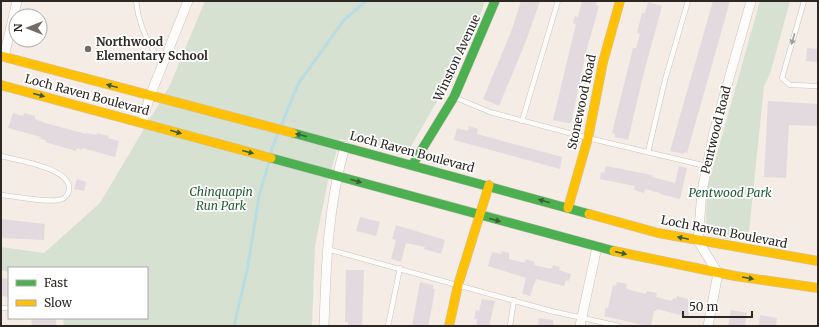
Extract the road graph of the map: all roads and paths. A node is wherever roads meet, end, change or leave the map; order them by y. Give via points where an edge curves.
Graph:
1 (17, 1) edge
2 (136, 1) edge
3 (188, 1) edge
4 (495, 1) edge
5 (558, 1) edge
6 (620, 1) edge
7 (688, 1) edge
8 (751, 1) edge
9 (804, 1) edge
10 (3, 57) edge
11 (165, 58) junction
12 (1, 84) edge
13 (818, 86) edge
14 (150, 96) junction
15 (454, 97) junction
16 (522, 121) junction
17 (142, 123) junction
18 (588, 138) junction
19 (346, 146) junction
20 (648, 152) junction
21 (1, 156) edge
22 (412, 164) junction
23 (706, 166) junction
24 (337, 175) junction
25 (489, 186) junction
26 (1, 195) edge
27 (568, 208) junction
28 (479, 216) junction
29 (698, 241) junction
30 (597, 247) junction
31 (327, 249) junction
32 (818, 261) edge
33 (400, 268) junction
34 (718, 272) junction
35 (458, 285) junction
36 (818, 288) edge
37 (514, 300) junction
38 (581, 322) edge
39 (324, 326) edge
40 (388, 326) edge
41 (449, 326) edge
42 (510, 326) edge
43 (619, 326) edge
44 (708, 326) edge

1 - 10 street
2 - 11 lane via 137,14 147,40 156,55
3 - 11 street
4 - 15 main road, Winston Avenue
5 - 16 lane
6 - 18 main road, Stonewood Road via 605,55
7 - 20 lane via 665,80
8 - 23 street, Pentwood Road
9 -> 13 lane via 782,78 790,85
14 -> 10 main road, Loch Raven Boulevard
11 - 14 street
12 -> 17 main road, Loch Raven Boulevard
14 - 17 street
19 -> 14 main road, Loch Raven Boulevard
15 - 16 lane via 490,112
15 - 22 main road, Winston Avenue
16 - 18 lane
17 -> 24 main road, Loch Raven Boulevard
18 - 20 lane
18 - 27 main road, Stonewood Road
19 - 22 main road, Loch Raven Boulevard
19 - 24 street
20 - 23 lane
21 - 26 lane via 54,171 64,177 69,189 63,199 54,201
22 - 25 main road, Loch Raven Boulevard
23 - 29 street, Pentwood Road
24 -> 28 main road, Loch Raven Boulevard
24 - 31 street
27 -> 25 main road, Loch Raven Boulevard
25 - 28 main road
29 -> 27 main road, Loch Raven Boulevard via 658,233
28 -> 30 main road, Loch Raven Boulevard
28 - 35 main road
29 - 32 main road, Loch Raven Boulevard
29 - 34 street
30 -> 34 main road, Loch Raven Boulevard
30 - 38 street
31 - 33 lane
31 - 39 street
33 - 35 lane
33 - 40 lane
34 -> 36 main road, Loch Raven Boulevard
34 - 44 street
35 - 37 lane
35 - 41 main road
37 - 38 lane
37 - 42 lane
38 - 43 lane

